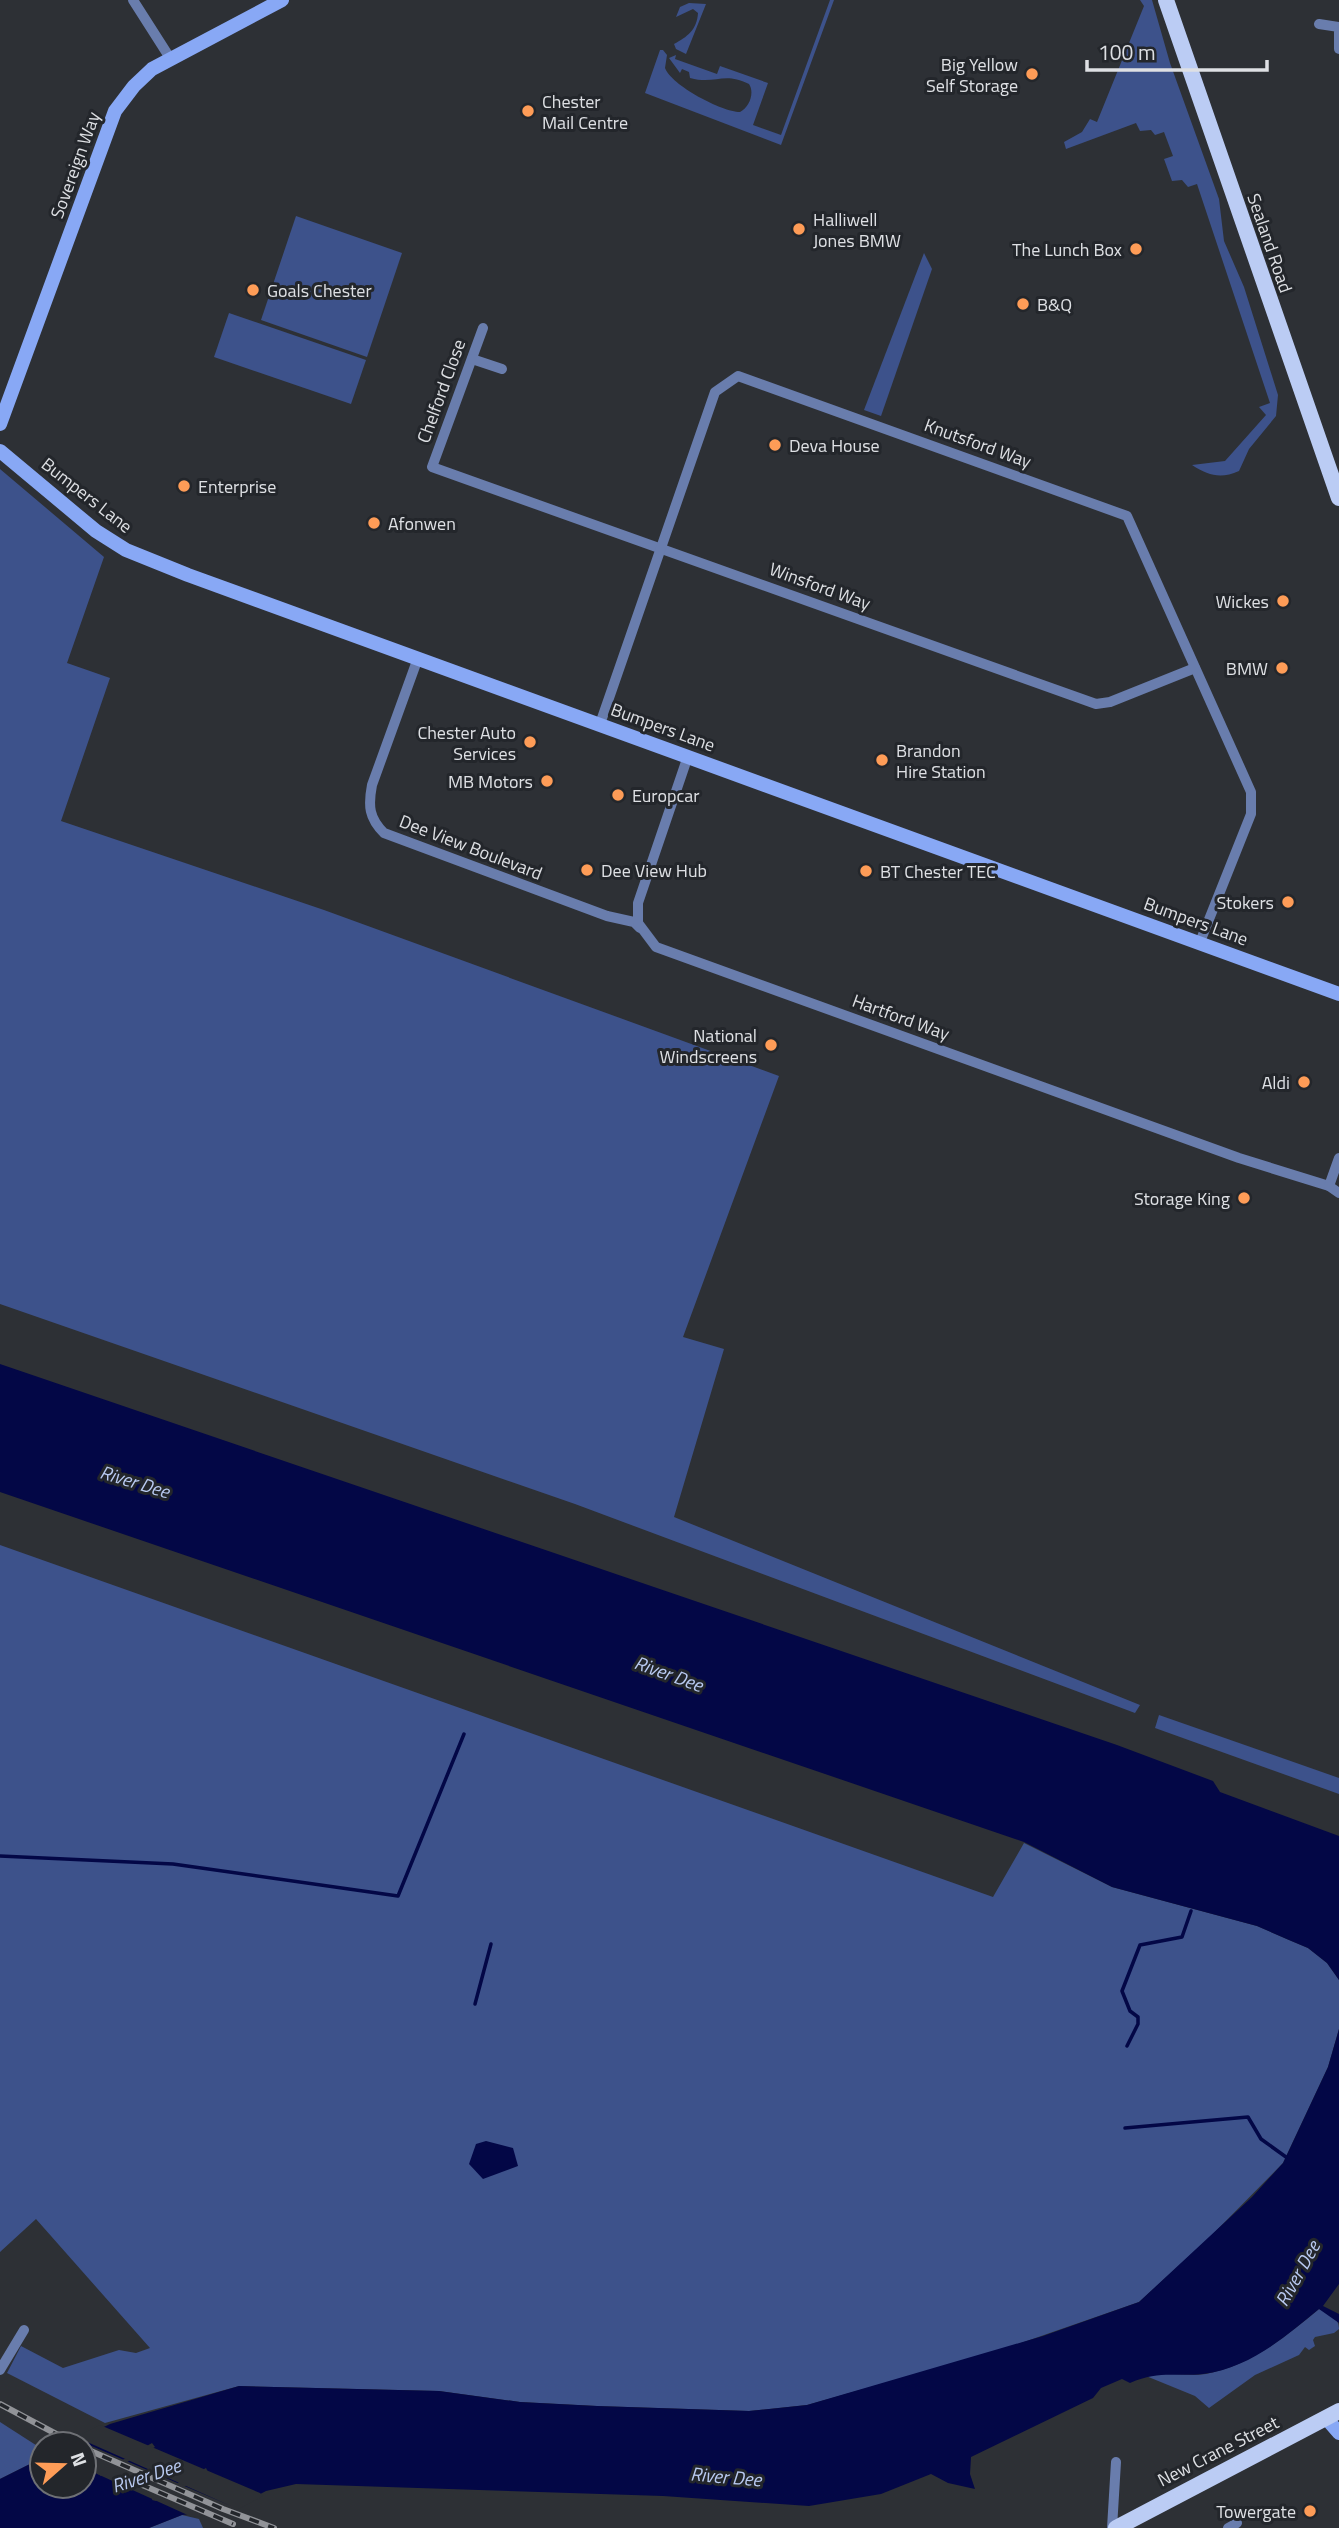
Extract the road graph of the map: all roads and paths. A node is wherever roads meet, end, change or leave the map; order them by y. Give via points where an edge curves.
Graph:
1 (133, 0) edge
2 (282, 0) edge
3 (1166, 0) edge
4 (1319, 24) dead end
5 (1339, 29) edge
6 (1339, 49) edge
7 (170, 58) junction
8 (483, 328) dead end
9 (472, 359) junction
10 (502, 369) dead end
11 (0, 424) edge
12 (0, 451) edge
13 (432, 467) joint
14 (1339, 498) edge
15 (663, 549) junction
16 (418, 658) junction
17 (1195, 668) junction
18 (600, 724) junction
19 (688, 756) junction
20 (642, 930) junction
21 (1200, 942) junction
22 (1339, 994) edge
23 (1339, 1158) edge
24 (1329, 1186) junction
25 (1339, 1193) edge
26 (24, 2330) dead end
27 (0, 2370) edge
28 (1333, 2414) edge
29 (1339, 2433) edge
30 (1116, 2462) dead end
31 (1114, 2528) edge

1 - 7 street
2 - 7 street, Sovereign Way
3 - 14 main road, Sealand Road
4 - 5 street
5 - 6 street
7 - 11 street, Sovereign Way via 134,86 115,111
8 - 9 street, Chelford Close
9 - 10 street
9 - 13 street, Chelford Close
12 - 16 street, Bumpers Lane via 96,531 126,550
13 - 15 street, Winsford Way
15 - 17 street, Winsford Way via 1096,704
15 - 17 street, Knutsford Way via 715,392 738,376 1128,516
15 - 18 street, Knutsford Way
16 - 18 street, Bumpers Lane
16 - 20 street, Dee View Boulevard via 372,785 368,806 373,822 384,833 634,922
17 - 21 street, Knutsford Way via 1251,792 1251,814
18 - 19 street, Bumpers Lane
19 - 20 street via 638,903
19 - 21 street, Bumpers Lane
20 - 24 street, Hartford Way via 656,947 688,960 1239,1158
21 - 22 street, Bumpers Lane
23 - 24 street
24 - 25 street, Hartford Way
26 - 27 street
28 - 29 street
28 - 31 main road, New Crane Street
30 - 31 street

